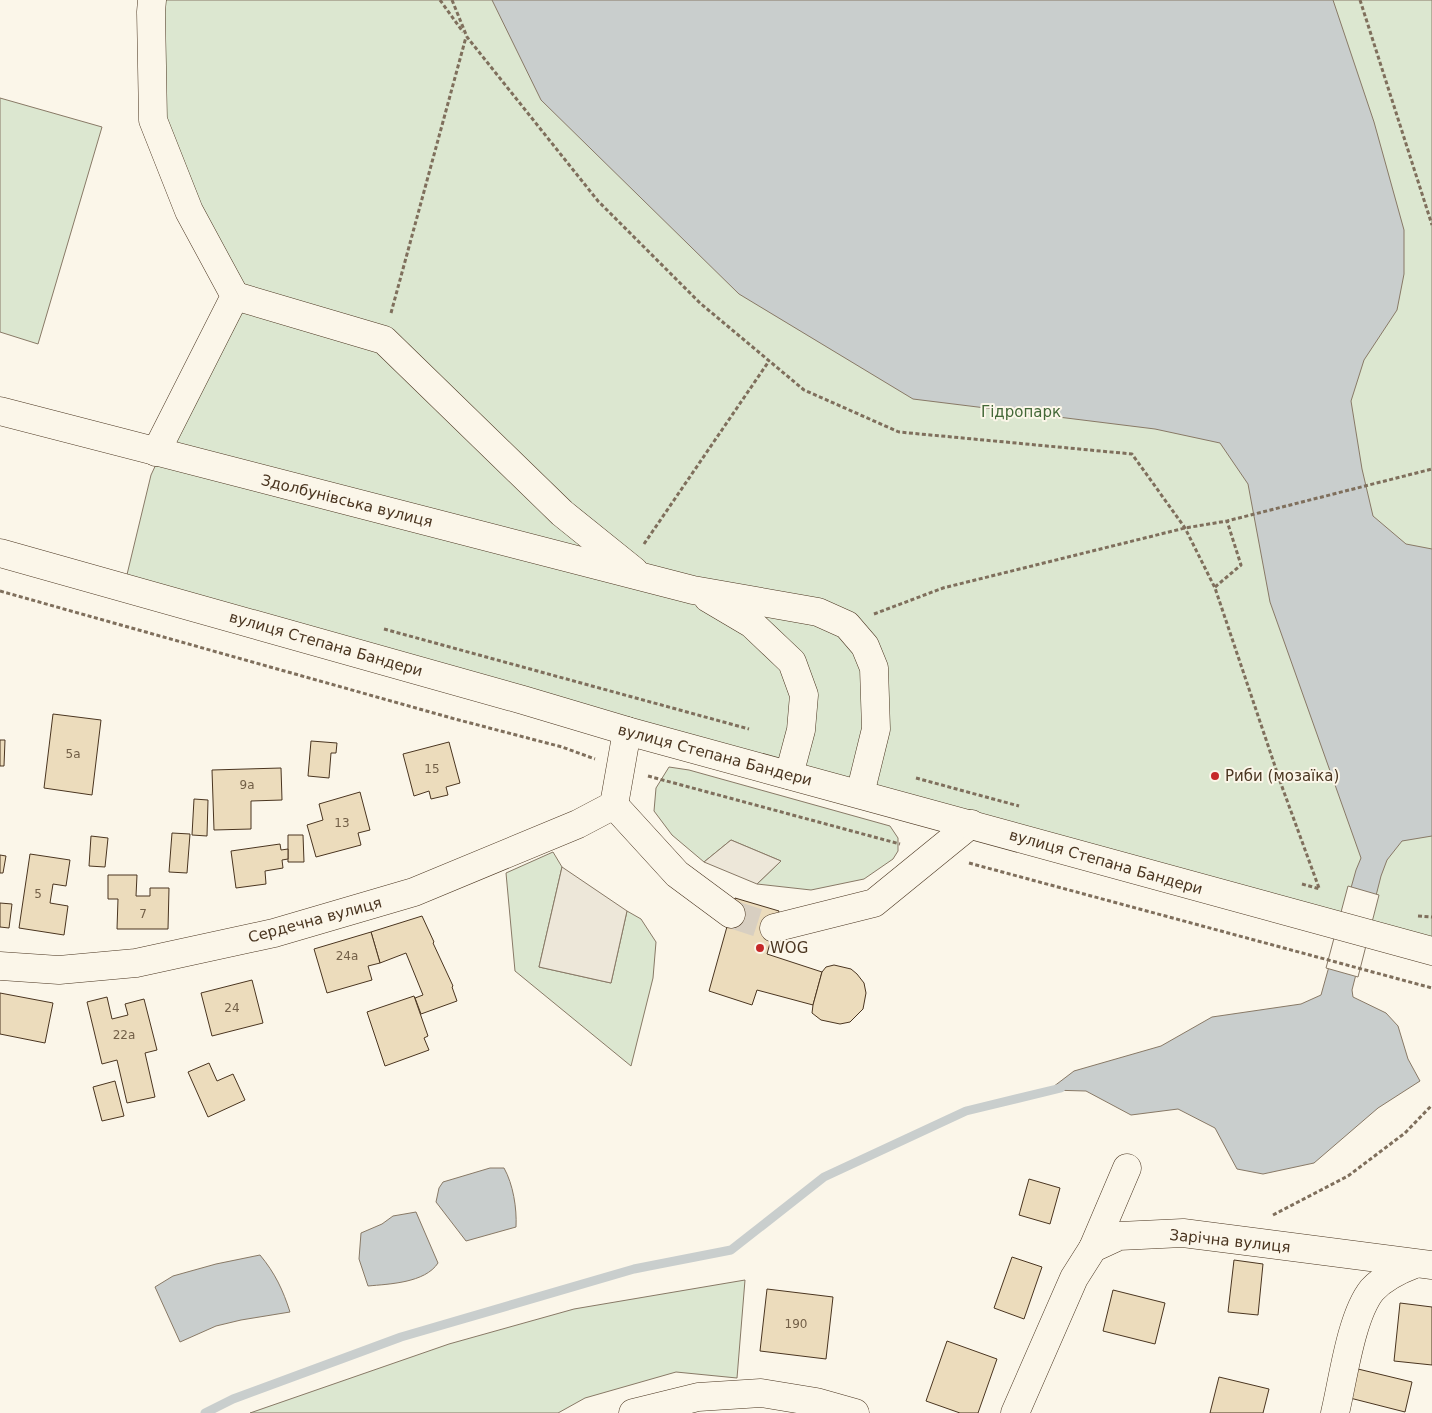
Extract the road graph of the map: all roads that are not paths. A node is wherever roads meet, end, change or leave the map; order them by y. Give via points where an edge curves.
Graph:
1 (152, 0) edge
2 (236, 296) junction
3 (0, 411) edge
4 (156, 452) junction
5 (0, 554) edge
6 (635, 571) junction
7 (693, 590) junction
8 (627, 731) junction
9 (789, 775) junction
10 (860, 794) junction
11 (614, 805) junction
12 (971, 824) junction
13 (731, 914) tunnel mouth
14 (774, 928) tunnel mouth
15 (1432, 951) edge
16 (0, 966) edge
17 (1127, 1168) dead end
18 (1093, 1248) junction
19 (1423, 1264) edge
20 (633, 1413) edge
21 (855, 1413) edge
22 (1015, 1413) edge
23 (1336, 1413) edge

1 - 2 street via 153,120 189,211
2 - 4 street
2 - 6 street via 384,340 562,513
3 - 4 street, Здолбунівська вулиця
4 - 6 street, Здолбунівська вулиця
5 - 8 street, вулиця Степана Бандери
6 - 7 street, Здолбунівська вулиця
7 - 9 street, Здолбунівська вулиця via 752,624 792,662 804,695 801,730
7 - 10 street, Здолбунівська вулиця via 818,612 846,625 865,646 874,668 876,729
8 - 9 street, вулиця Степана Бандери
8 - 11 street
9 - 10 street, вулиця Степана Бандери
10 - 12 street, вулиця Степана Бандери
11 - 13 street via 677,874
11 - 16 street, Сердечна вулиця via 578,824 414,892 274,933 136,962 59,970
12 - 14 street via 874,903
12 - 15 street, вулиця Степана Бандери
17 - 18 street
18 - 19 street, Зарічна вулиця via 1119,1236 1183,1233
18 - 22 street via 1074,1278
19 - 23 street via 1389,1276 1365,1302 1357,1319
20 - 21 street via 698,1397 761,1393 816,1402

